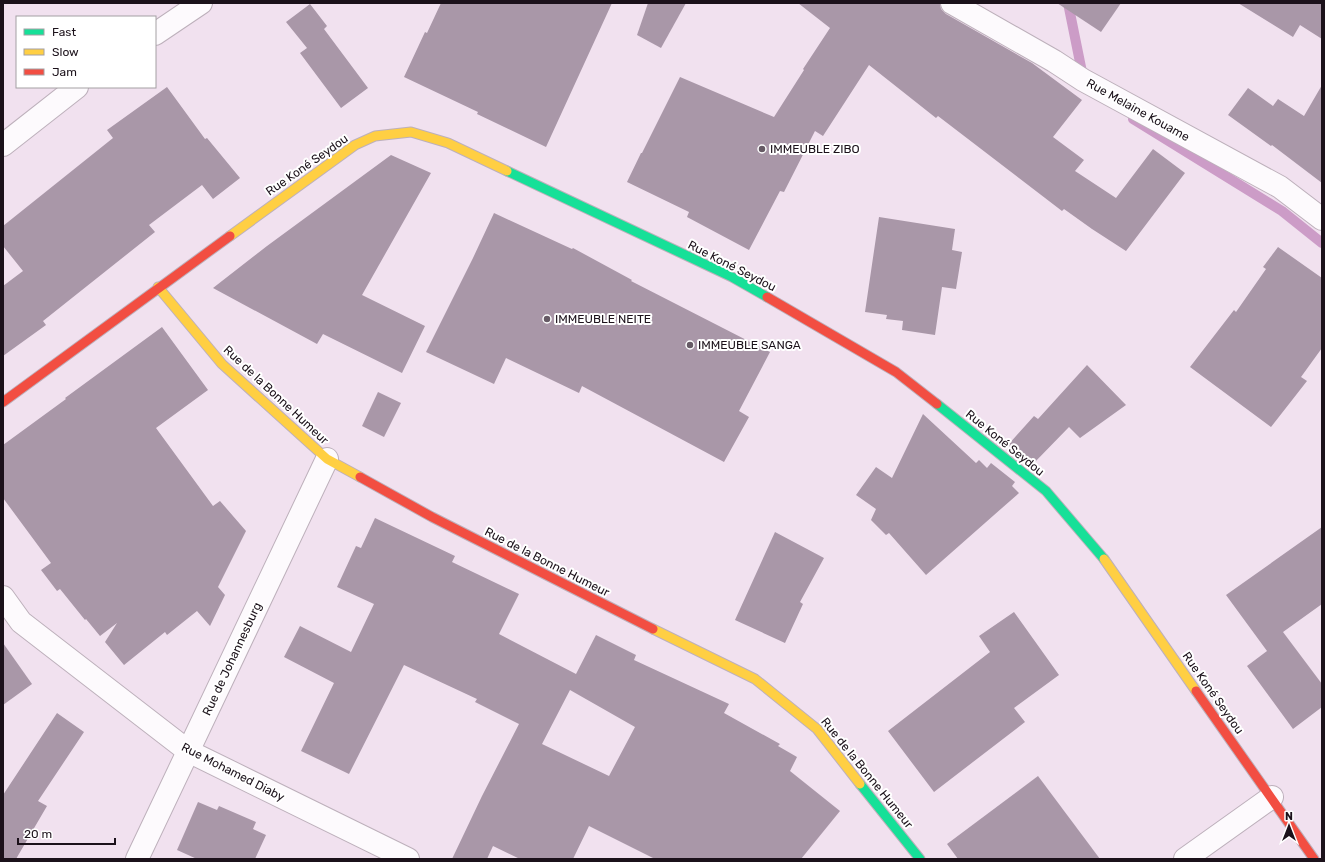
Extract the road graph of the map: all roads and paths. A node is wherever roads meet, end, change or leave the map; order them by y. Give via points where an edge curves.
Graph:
1 (201, 3) edge
2 (952, 3) edge
3 (156, 33) edge
4 (76, 88) edge
5 (3, 145) edge
6 (1322, 219) edge
7 (158, 287) junction
8 (3, 402) edge
9 (327, 459) junction
10 (3, 597) edge
11 (188, 751) junction
12 (1272, 797) junction
13 (138, 859) edge
14 (408, 859) edge
15 (920, 859) edge
16 (1185, 859) edge
17 (1314, 859) edge

1 - 3 street
2 - 6 street, Rue Melaine Kouame via 1083,80 1280,186
4 - 5 street
7 - 8 street, Rue Koné Seydou
7 - 9 street, Rue de la Bonne Humeur via 222,364
7 - 12 street, Rue Koné Seydou via 355,144 375,136 411,132 448,143 732,277 896,372 1000,454 1046,491 1106,562
9 - 11 street, Rue de Johannesburg
9 - 15 street, Rue de la Bonne Humeur via 432,517 755,679 817,728
10 - 11 street, Rue Mohamed Diaby via 21,622
11 - 13 street, Rue de Johannesburg
11 - 14 street, Rue Mohamed Diaby
12 - 16 street
12 - 17 street, Rue Koné Seydou

